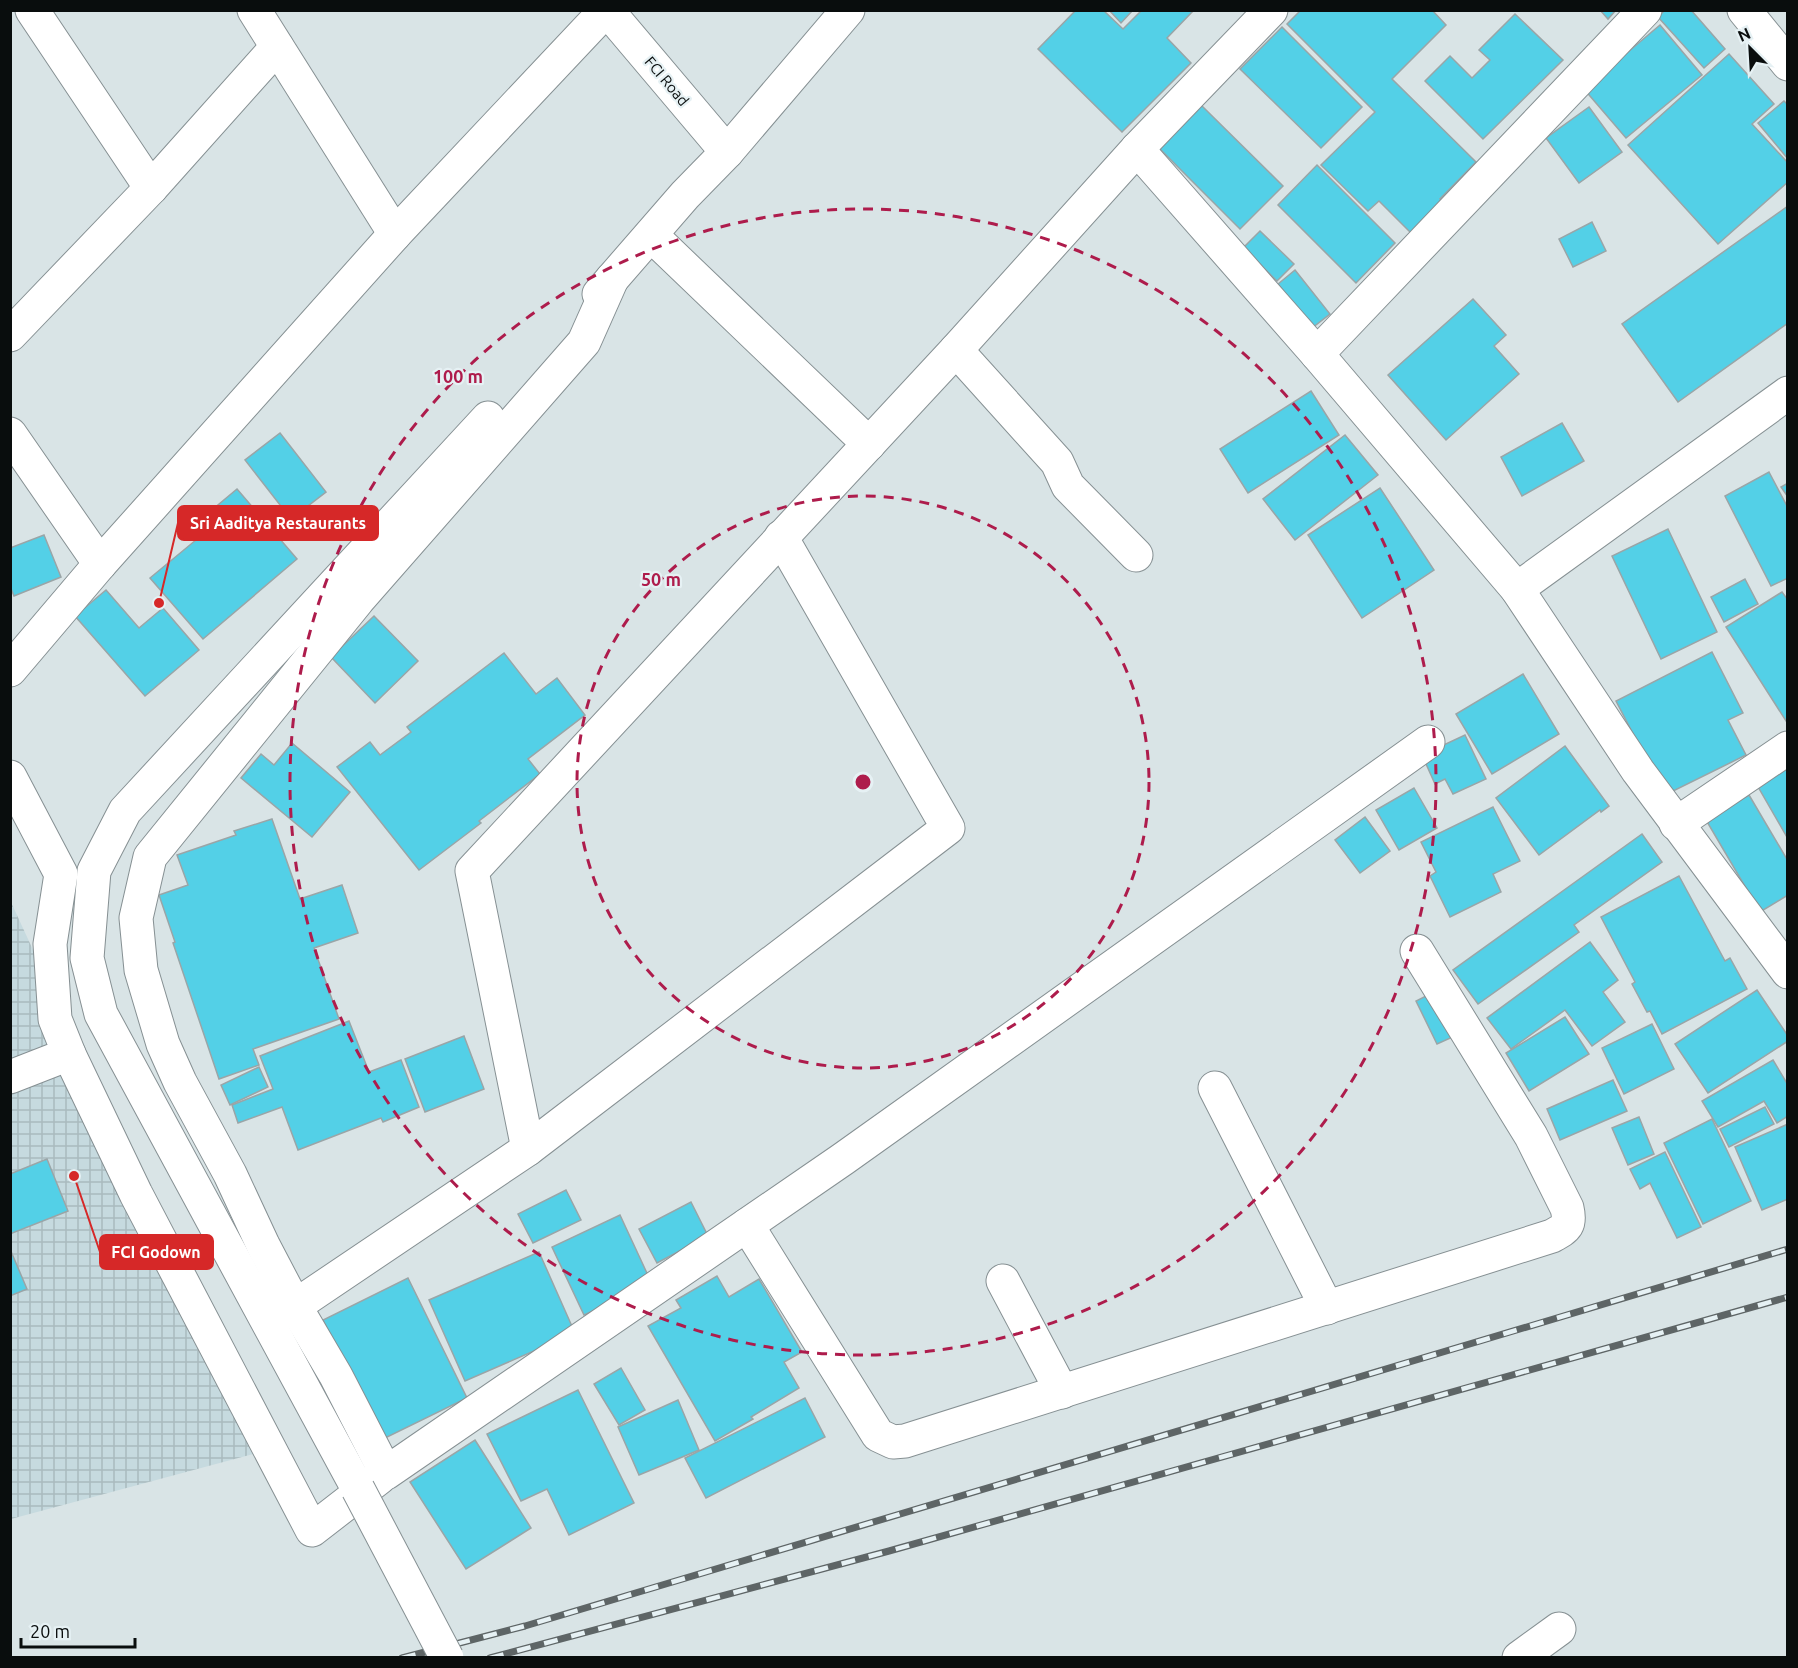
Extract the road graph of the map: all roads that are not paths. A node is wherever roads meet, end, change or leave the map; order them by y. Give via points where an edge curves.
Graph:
1 (32, 10) edge
2 (254, 10) edge
3 (607, 10) edge
4 (849, 10) edge
5 (1271, 10) edge
6 (1645, 10) edge
7 (1744, 10) edge
8 (277, 47) junction
9 (1788, 64) edge
10 (1137, 149) junction
11 (727, 152) junction
12 (151, 188) junction
13 (395, 234) junction
14 (651, 235) junction
15 (612, 279) junction
16 (10, 335) edge
17 (956, 350) junction
18 (1317, 354) junction
19 (1788, 393) edge
20 (10, 434) edge
21 (869, 444) junction
22 (781, 537) junction
23 (1136, 555) dead end
24 (100, 564) junction
25 (1517, 589) junction
26 (10, 670) edge
27 (1428, 742) dead end
28 (1788, 748) edge
29 (10, 777) edge
30 (1676, 824) junction
31 (1417, 951) dead end
32 (1788, 972) edge
33 (69, 1054) junction
34 (10, 1077) edge
35 (1215, 1088) dead end
36 (528, 1149) junction
37 (747, 1225) junction
38 (1003, 1281) dead end
39 (295, 1306) junction
40 (1326, 1308) junction
41 (1062, 1392) junction
42 (386, 1473) junction
43 (1559, 1629) dead end
44 (447, 1658) edge
45 (1519, 1658) edge

1 - 12 street
2 - 8 street
3 - 11 street, FCI Road
3 - 13 street
4 - 11 street
5 - 10 street
6 - 18 street
7 - 9 street
8 - 12 street
8 - 13 street
10 - 17 street
10 - 18 street
11 - 14 street
12 - 16 street
13 - 24 street
14 - 15 street
14 - 21 street
15 - 39 street via 584,342 358,600 150,857 136,918 141,970 164,1044
15 - 44 street, bridge via 125,811 94,871 87,958 101,1014
17 - 21 street
17 - 23 street via 1057,462 1068,486
18 - 25 street
19 - 25 street
20 - 24 street
21 - 22 street
22 - 36 street via 472,871
22 - 36 street via 948,828
24 - 26 street
25 - 30 street
27 - 37 street
28 - 30 street
29 - 33 street via 61,874 50,944 55,1019
30 - 32 street
31 - 40 street via 1531,1136 1567,1208 1568,1225 1552,1236
33 - 34 street
33 - 42 street via 136,1194 312,1530
35 - 40 street
36 - 39 street
37 - 41 street via 879,1435 892,1442
37 - 42 street
38 - 41 street
39 - 42 street
40 - 41 street
43 - 45 street

